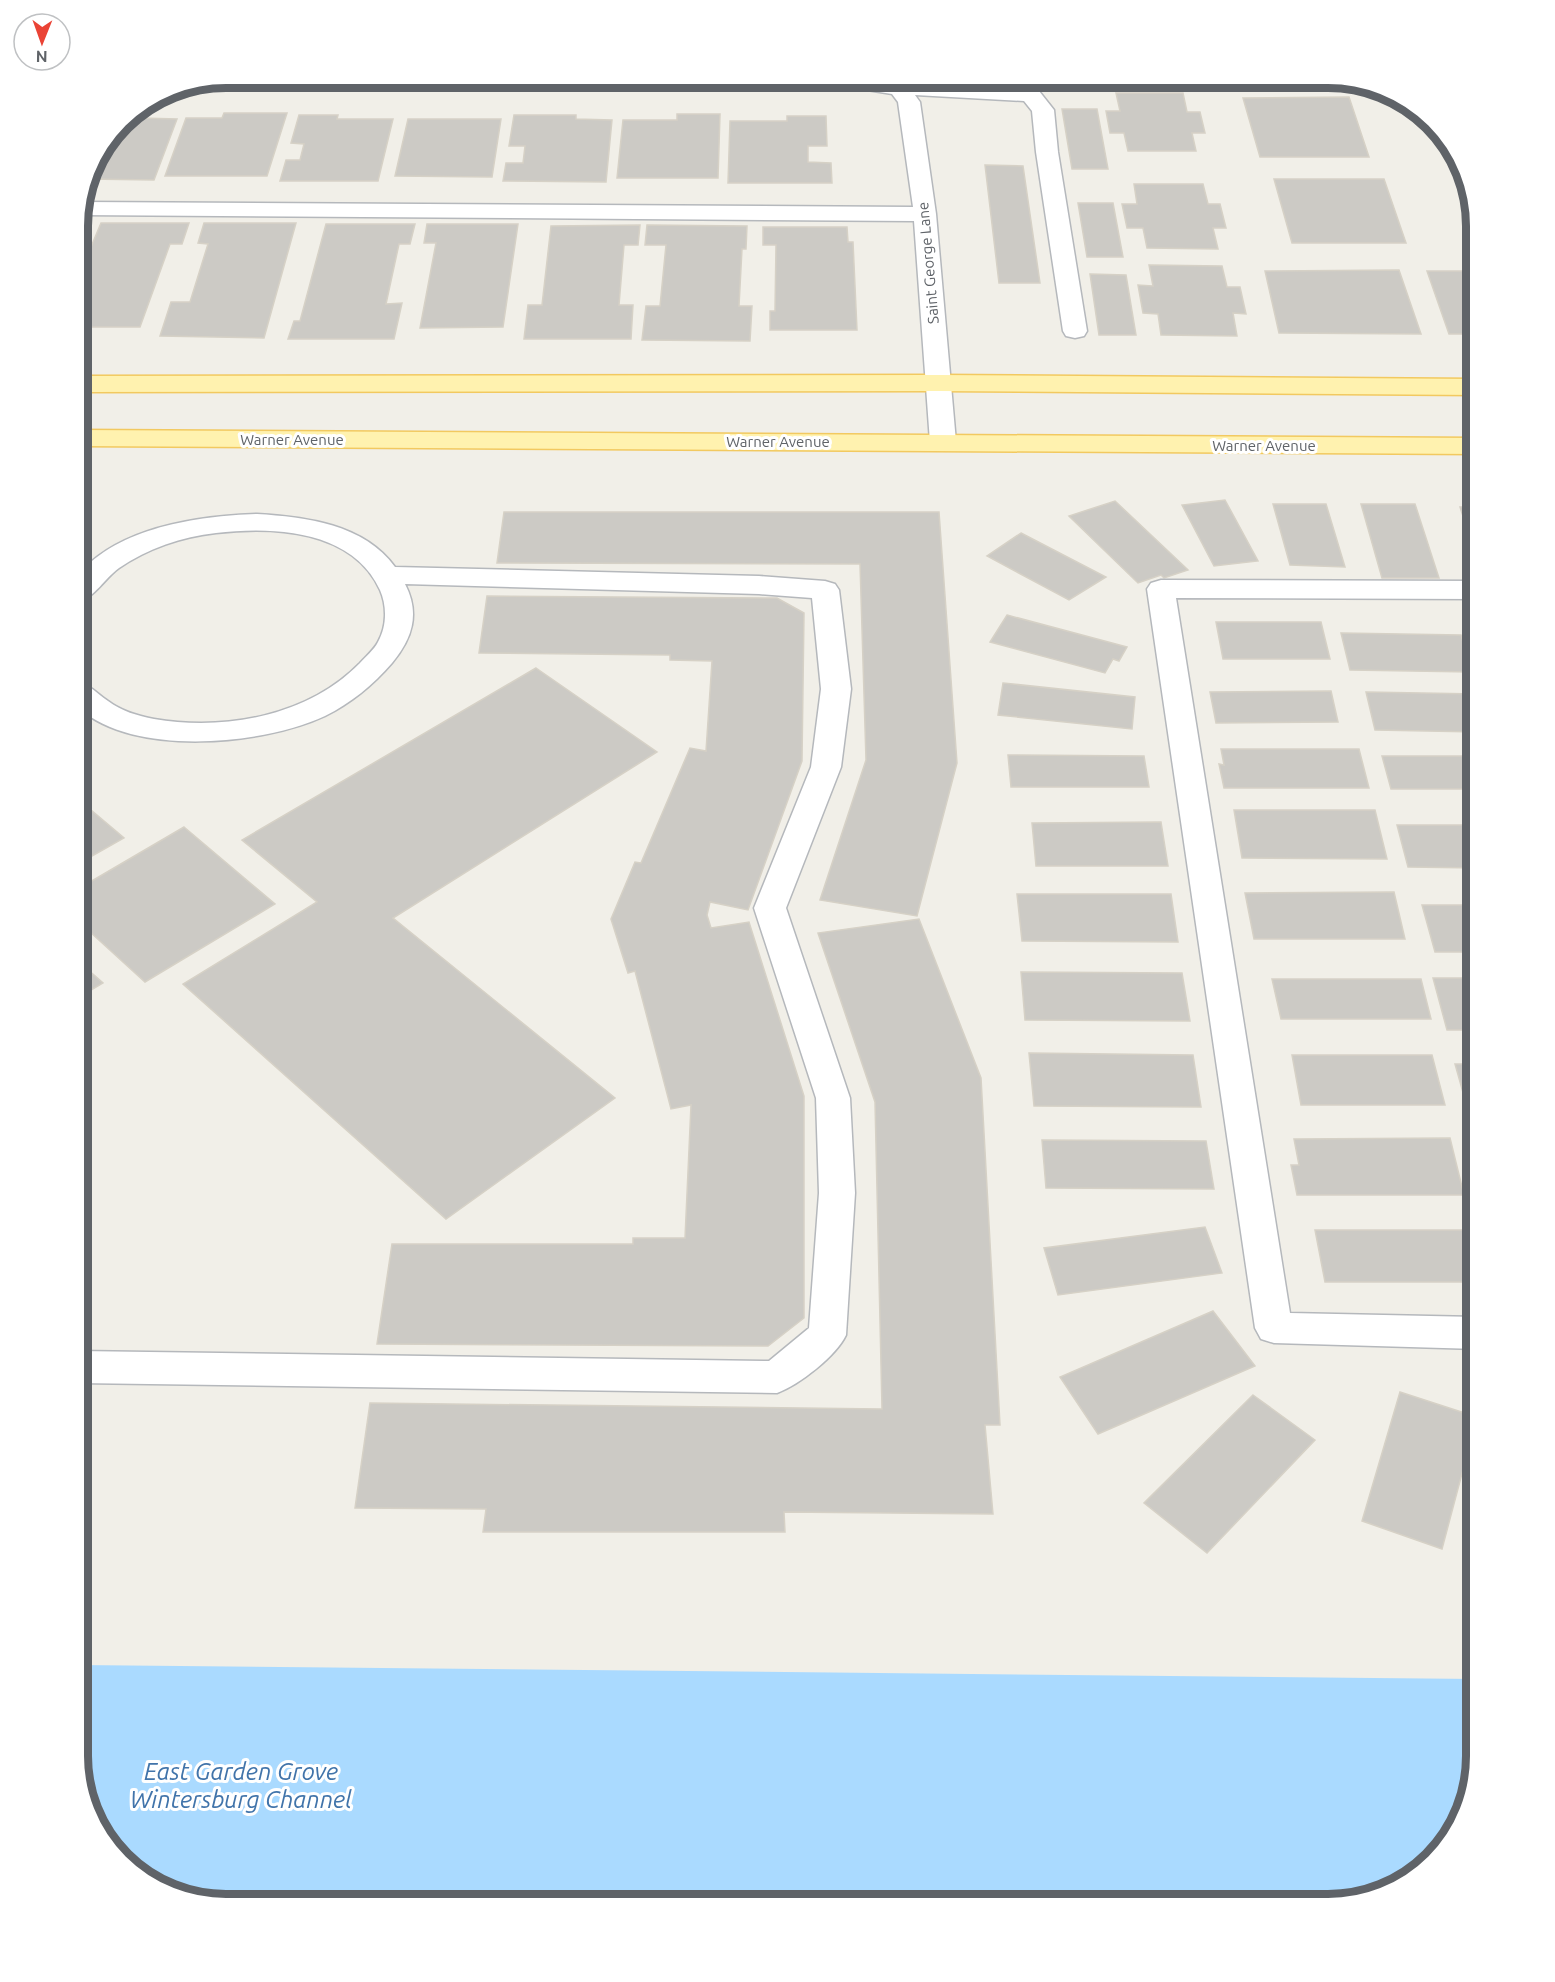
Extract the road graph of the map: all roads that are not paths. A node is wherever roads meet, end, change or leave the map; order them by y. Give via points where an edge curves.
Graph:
1 (900, 89) edge
2 (1016, 89) edge
3 (90, 209) edge
4 (925, 214) junction
5 (1076, 332) dead end
6 (938, 383) junction
7 (89, 384) edge
8 (1466, 387) edge
9 (89, 438) edge
10 (943, 442) junction
11 (1466, 446) edge
12 (389, 575) junction
13 (89, 579) edge
14 (1466, 590) edge
15 (89, 701) edge
16 (1466, 1333) edge
17 (88, 1367) edge

1 - 4 street, Saint George Lane via 909,102
2 - 5 street via 1031,96 1043,110
3 - 4 street
4 - 6 street, Saint George Lane
6 - 7 main road
6 - 8 main road
6 - 10 street, Saint George Lane
9 - 10 main road, Warner Avenue
10 - 11 main road, Warner Avenue
12 - 13 street via 368,553 338,536 300,526 259,522 210,525 170,534 134,549
12 - 15 street via 400,608 393,643 366,677 323,705 268,725 209,734 151,729 103,712
12 - 17 street via 825,590 836,689 826,767 770,908 833,1098 837,1193 827,1335 777,1377
14 - 16 street via 1161,589 1274,1329

